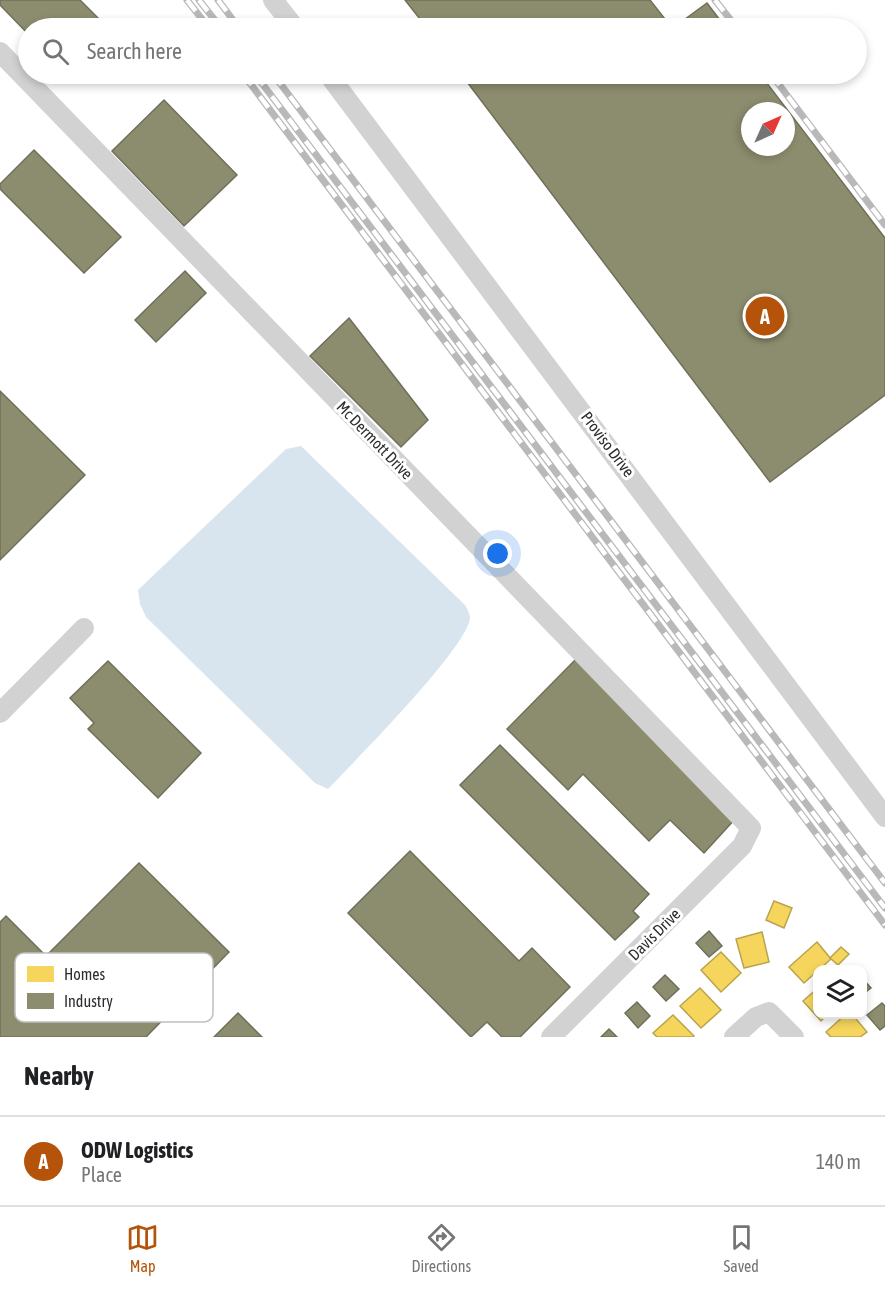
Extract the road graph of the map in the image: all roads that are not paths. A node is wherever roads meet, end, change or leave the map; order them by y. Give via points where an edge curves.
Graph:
1 (273, 0) edge
2 (287, 18) edge
3 (0, 52) edge
4 (18, 71) edge
5 (31, 84) edge
6 (336, 84) edge
7 (84, 628) dead end
8 (0, 713) edge
9 (885, 817) edge
10 (751, 828) joint
11 (551, 1037) edge
12 (734, 1037) edge
13 (794, 1037) edge

1 - 2 street
3 - 4 street, Mc Dermott Drive
5 - 10 street, Mc Dermott Drive
6 - 9 street, Proviso Drive
7 - 8 street
10 - 11 street, Davis Drive via 742,846
12 - 13 street via 756,1017 769,1012

